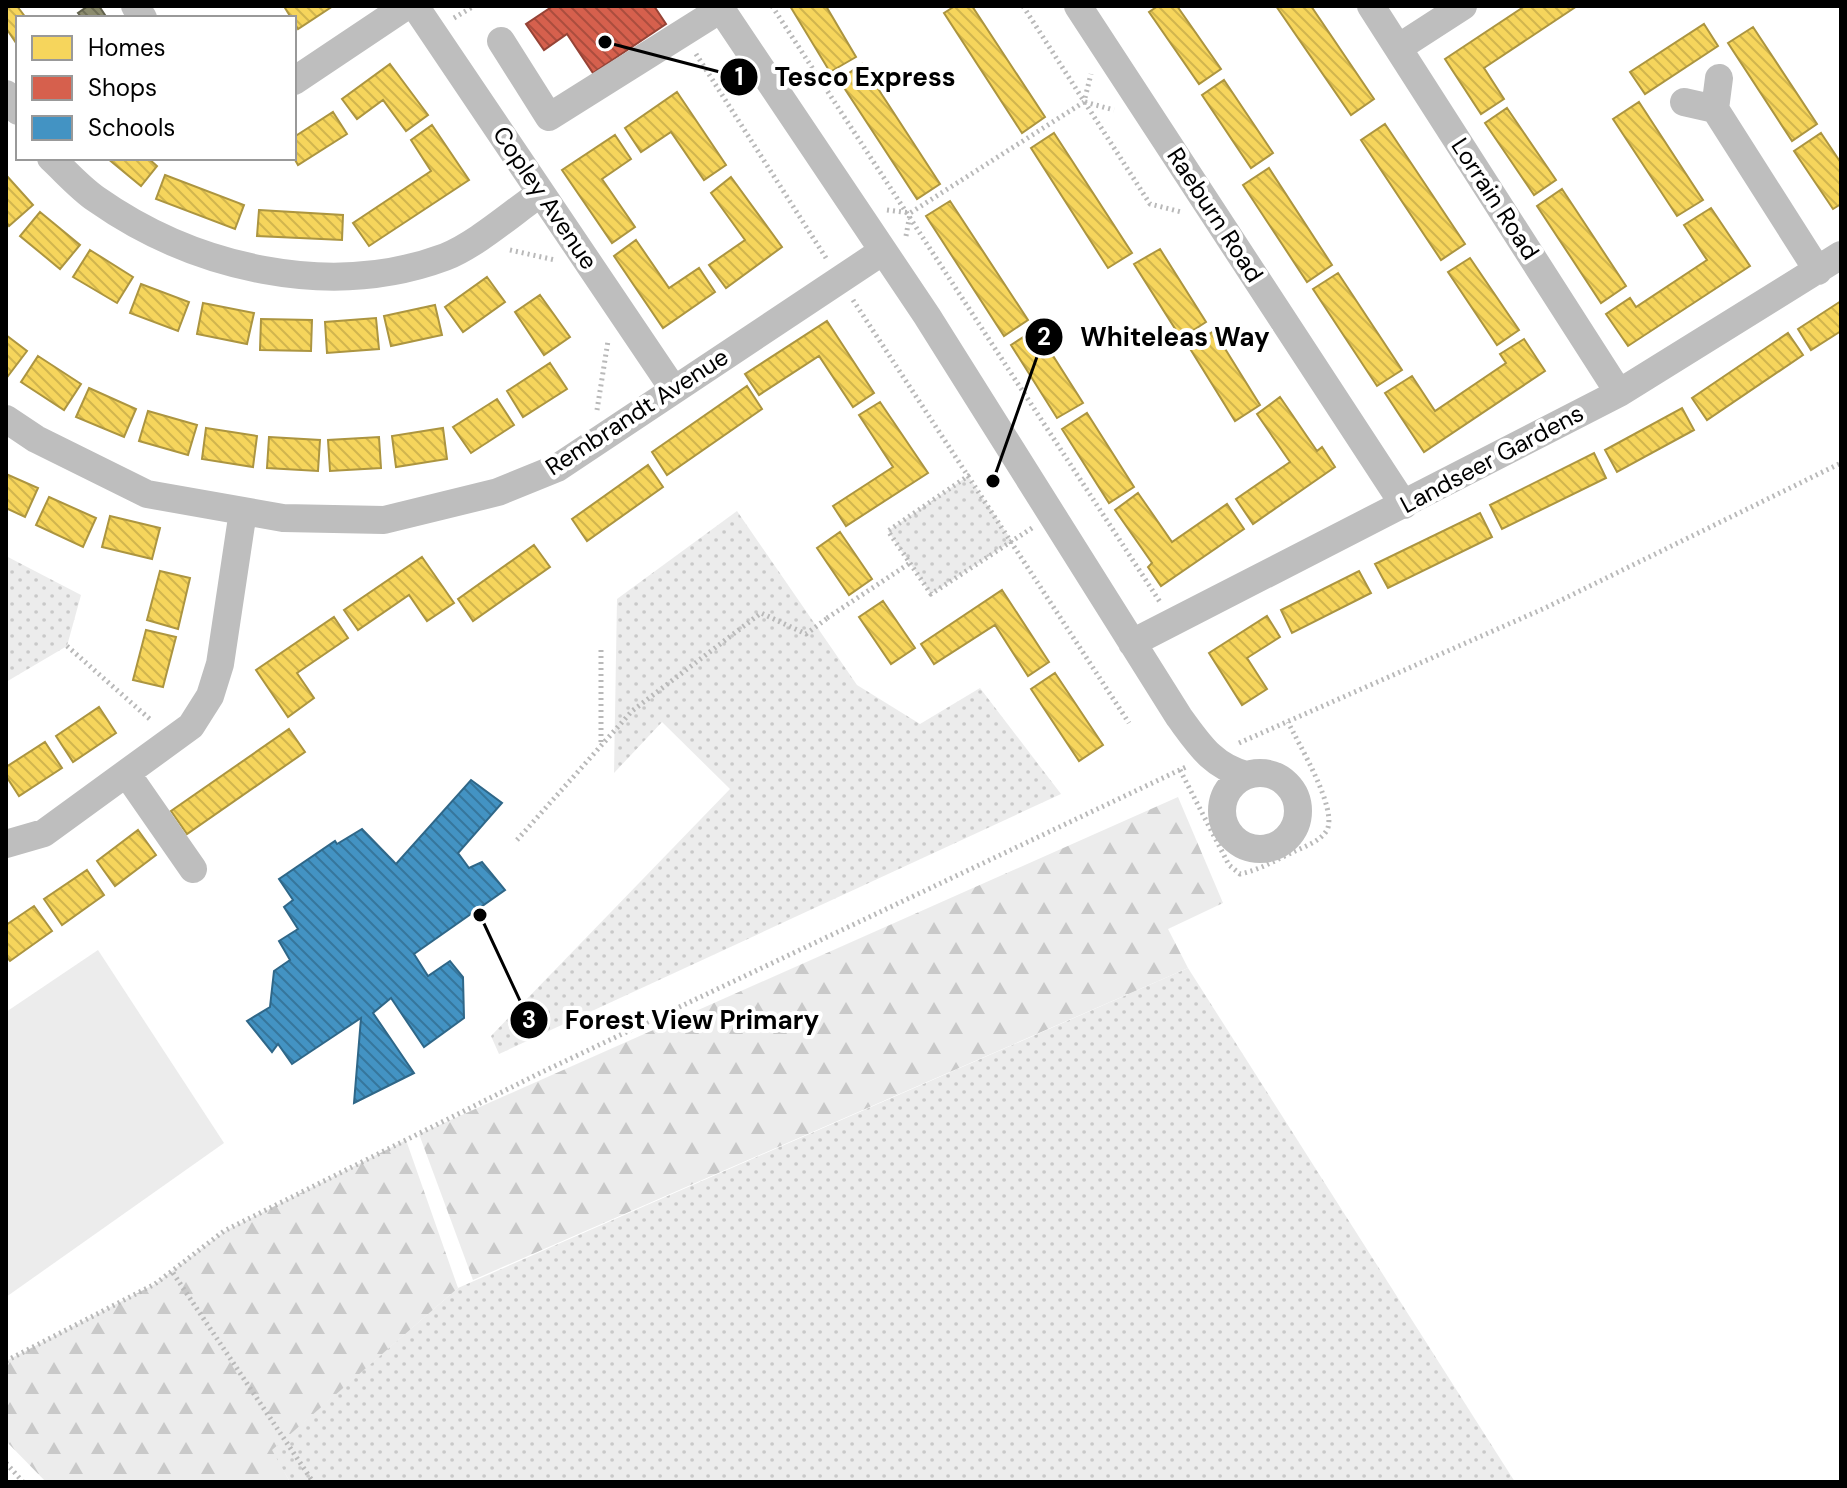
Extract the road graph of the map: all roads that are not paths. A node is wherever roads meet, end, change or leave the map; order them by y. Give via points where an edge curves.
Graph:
1 (406, 6) edge
2 (415, 6) edge
3 (1078, 6) edge
4 (1371, 6) edge
5 (1463, 6) edge
6 (720, 8) edge
7 (501, 41) dead end
8 (1398, 48) junction
9 (1719, 78) dead end
10 (296, 80) edge
11 (1684, 102) dead end
12 (1715, 109) junction
13 (53, 160) edge
14 (541, 193) junction
15 (883, 251) junction
16 (1830, 263) edge
17 (674, 390) junction
18 (1619, 393) junction
19 (6, 419) edge
20 (1404, 505) junction
21 (243, 511) junction
22 (1132, 643) junction
23 (1208, 757) junction
24 (127, 774) junction
25 (1246, 775) junction
26 (1222, 804) junction
27 (6, 844) edge
28 (193, 869) dead end

1 - 10 street
2 - 14 street, Copley Avenue
3 - 20 street, Raeburn Road
4 - 8 street, Lorrain Road
5 - 8 street
6 - 7 street via 549,117
6 - 15 street
8 - 18 street, Lorrain Road
9 - 12 street
11 - 12 street
12 - 16 street
13 - 14 street via 95,198 147,230 208,258 276,272 344,276 396,270 447,256
14 - 17 street, Copley Avenue
15 - 17 street, Rembrandt Avenue
15 - 22 street
16 - 18 street, Landseer Gardens
17 - 21 street, Rembrandt Avenue via 557,468 498,492 384,520 283,518
18 - 20 street, Landseer Gardens
19 - 21 street, Rembrandt Avenue via 147,494
20 - 22 street, Landseer Gardens
21 - 24 street via 220,664 210,696 174,740
22 - 23 street
23 - 25 street
23 - 26 street
24 - 27 street via 44,833
24 - 28 street
25 - 26 street via 1227,791
25 - 26 street via 1270,773 1290,786 1299,807 1293,830 1273,847 1247,847 1227,829

